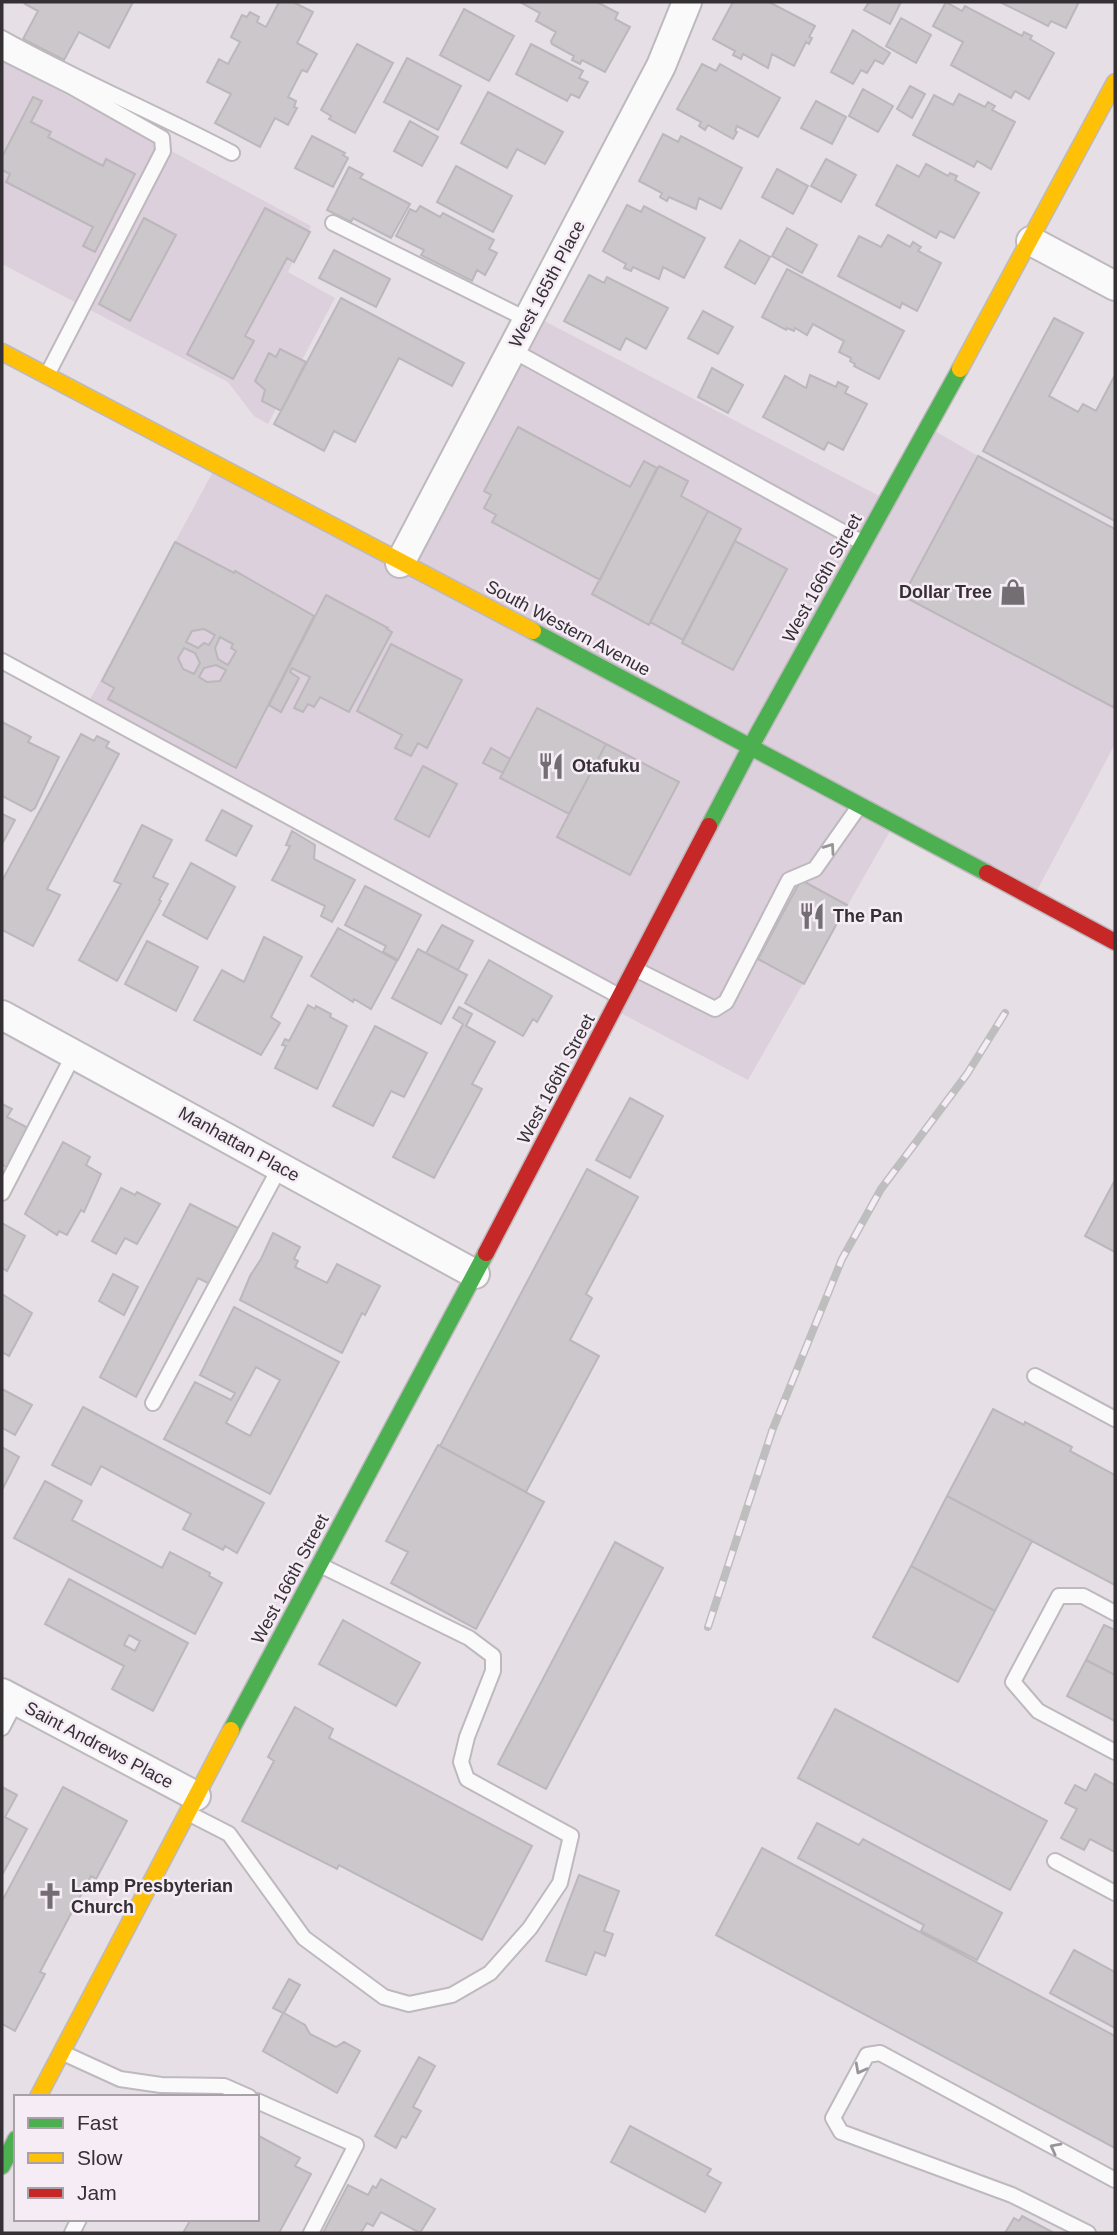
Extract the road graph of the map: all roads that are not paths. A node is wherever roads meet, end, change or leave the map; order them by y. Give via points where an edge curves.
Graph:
1 (687, 2) edge
2 (2, 38) edge
3 (2, 52) edge
4 (1115, 82) edge
5 (232, 153) dead end
6 (333, 223) dead end
7 (1031, 240) junction
8 (1115, 286) edge
9 (528, 320) junction
10 (512, 350) junction
11 (2, 352) edge
12 (47, 376) junction
13 (863, 543) junction
14 (400, 562) junction
15 (2, 661) edge
16 (751, 746) junction
17 (860, 805) junction
18 (1115, 942) edge
19 (636, 969) junction
20 (621, 997) junction
21 (2, 1015) edge
22 (74, 1054) junction
23 (281, 1167) junction
24 (2, 1193) edge
25 (475, 1274) junction
26 (1035, 1376) dead end
27 (153, 1403) dead end
28 (1115, 1419) edge
29 (320, 1564) junction
30 (1115, 1613) edge
31 (9, 1697) edge
32 (2, 1728) edge
33 (1115, 1752) edge
34 (191, 1804) junction
35 (1055, 1861) dead end
36 (1115, 1893) edge
37 (61, 2052) junction
38 (146, 2090) edge
39 (39, 2095) edge
40 (244, 2095) edge
41 (259, 2102) edge
42 (14, 2143) edge
43 (2, 2166) edge
44 (1115, 2180) edge
45 (311, 2233) edge
46 (1088, 2233) edge

1 - 9 street, West 165th Place via 661,66
2 - 5 lane
3 - 12 lane via 162,138 163,150
4 - 7 street, West 166th Street
6 - 9 lane
7 - 8 street
7 - 13 street, West 166th Street
9 - 10 street, West 165th Place
10 - 13 lane
10 - 14 street, West 165th Place
11 - 12 street, South Western Avenue
12 - 14 street, South Western Avenue
13 - 16 street, West 166th Street
14 - 16 street, South Western Avenue
15 - 20 lane
16 - 17 street, South Western Avenue
16 - 19 street, West 166th Street
17 - 18 street, South Western Avenue
19 -> 17 lane via 715,1009 726,1002 789,880 815,869
19 - 20 street, West 166th Street
20 - 25 street, West 166th Street
21 - 22 street, Manhattan Place
22 - 23 street, Manhattan Place
22 - 24 lane
23 - 25 street, Manhattan Place
23 - 27 lane
25 - 29 street, West 166th Street
26 - 28 lane
29 - 34 street, West 166th Street
29 - 34 lane via 469,1638 493,1656 493,1671 461,1762 467,1779 571,1836 560,1883 530,1928 491,1973 452,1996 409,2004 384,1997 304,1938 229,1834
30 - 33 lane via 1083,1596 1059,1596 1013,1682 1038,1711
31 - 32 lane
31 - 34 street, Saint Andrews Place
34 - 37 street, West 166th Street
35 - 36 lane
37 - 38 lane
37 - 39 street, West 166th Street
38 - 40 lane via 224,2086
41 - 45 lane via 356,2145
42 - 43 street
44 -> 46 lane via 880,2053 867,2054 833,2118 841,2132 1012,2195

